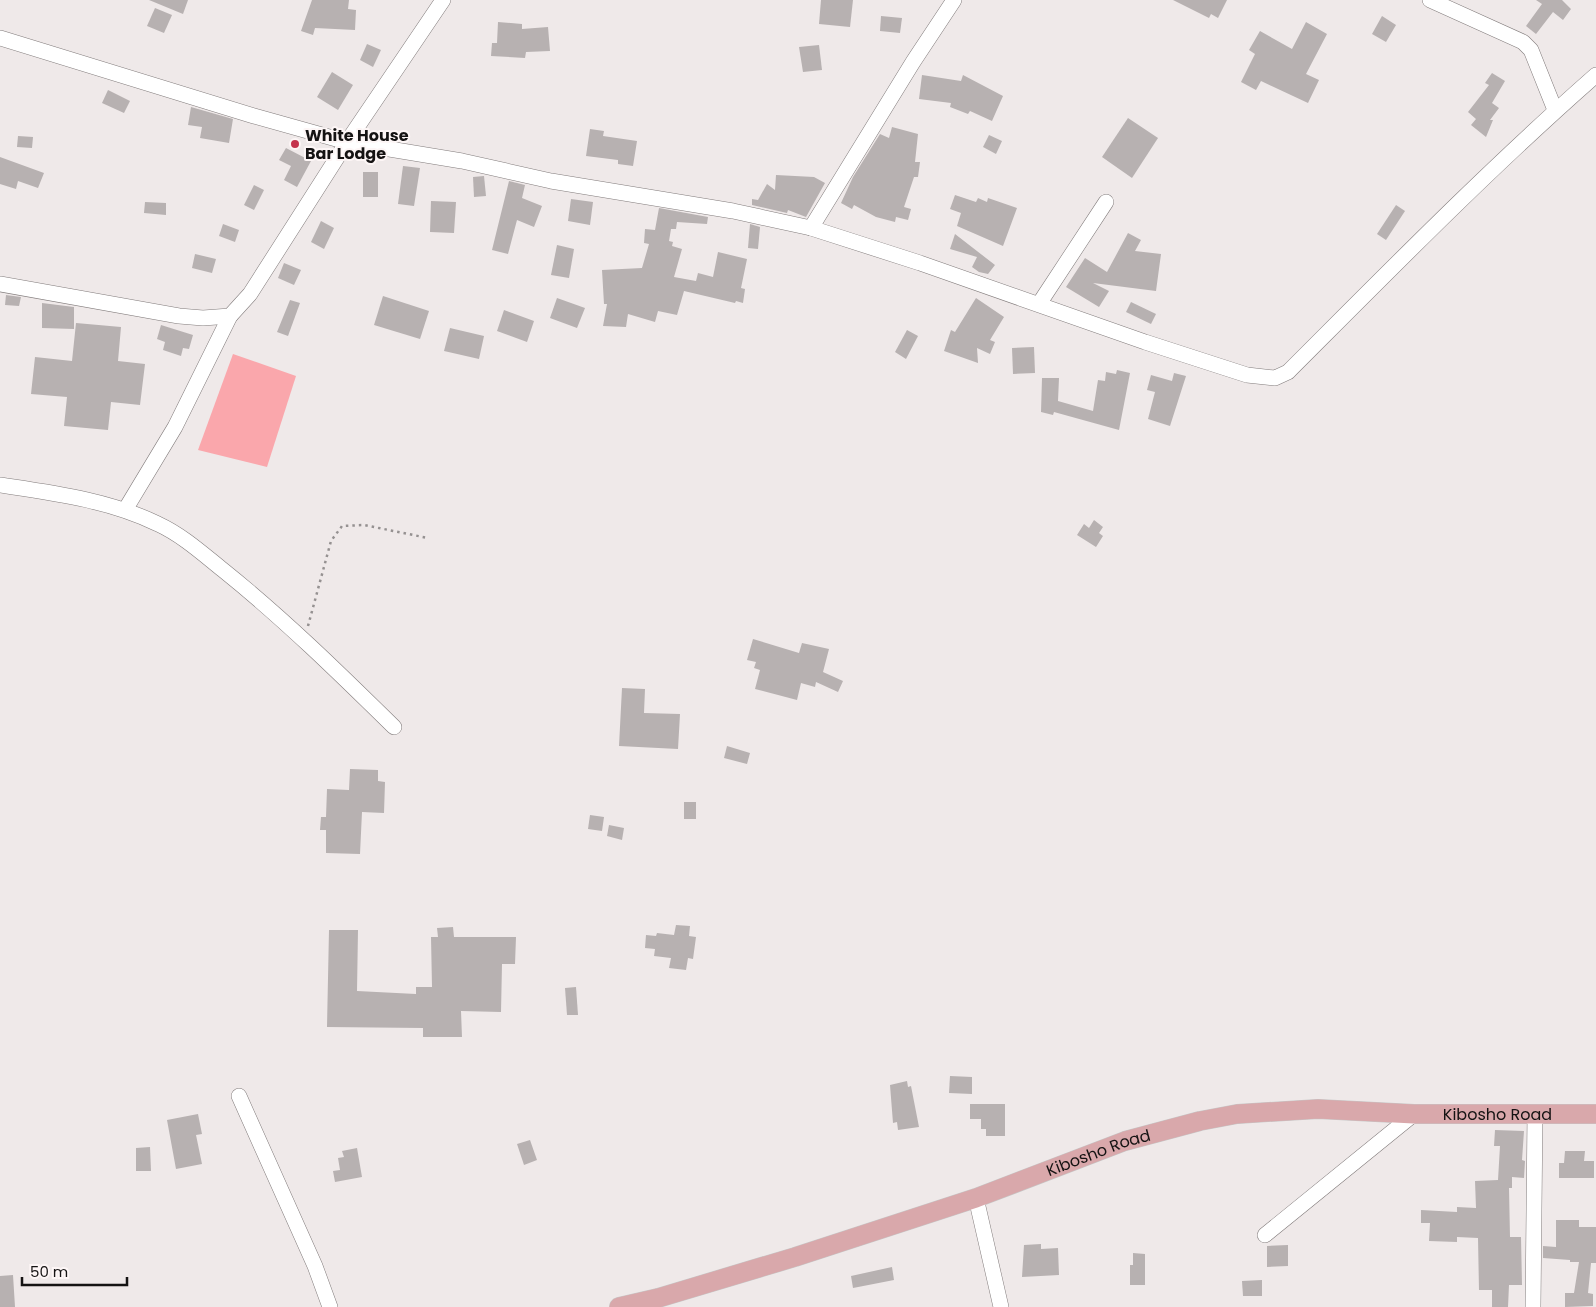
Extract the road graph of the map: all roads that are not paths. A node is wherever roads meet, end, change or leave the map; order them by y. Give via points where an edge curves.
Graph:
1 (443, 0) edge
2 (954, 0) edge
3 (1430, 0) edge
4 (0, 38) edge
5 (1596, 75) edge
6 (1555, 110) junction
7 (347, 142) junction
8 (1106, 202) dead end
9 (811, 228) junction
10 (0, 284) edge
11 (1039, 304) junction
12 (230, 316) junction
13 (0, 485) edge
14 (125, 510) junction
15 (394, 727) dead end
16 (239, 1096) dead end
17 (1536, 1112) junction
18 (1414, 1114) junction
19 (1596, 1114) edge
20 (976, 1198) junction
21 (1265, 1235) dead end
22 (330, 1307) edge
23 (618, 1307) edge
24 (1001, 1307) edge
25 (1533, 1307) edge

1 - 7 street
2 - 9 street
3 - 6 street via 1523,42 1530,50
4 - 7 street
5 - 6 street
6 - 11 street via 1288,372 1275,378 1247,375
7 - 9 street via 733,211
7 - 12 street via 250,294
8 - 11 street
9 - 11 street
10 - 12 street via 179,316
12 - 14 street via 175,427
13 - 14 street via 113,505
14 - 15 street via 160,524 189,543 304,639
16 - 22 street via 316,1266
17 - 18 main road, Kibosho Road
17 - 19 main road, Kibosho Road
17 - 25 street
18 - 20 main road, Kibosho Road via 1286,1110 1200,1121 1124,1141
18 - 21 street
20 - 23 main road, Kibosho Road via 795,1257
20 - 24 street

